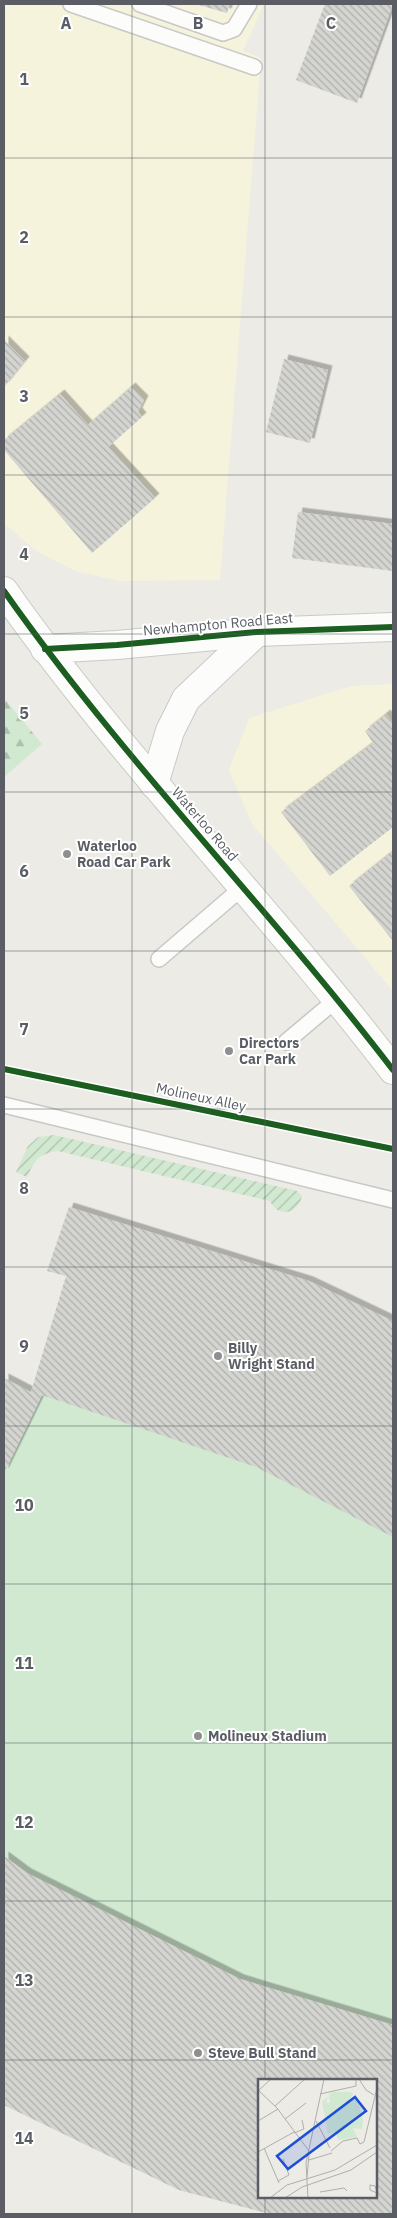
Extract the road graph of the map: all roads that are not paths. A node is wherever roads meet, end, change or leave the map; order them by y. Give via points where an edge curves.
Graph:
1 (71, 4) edge
2 (140, 4) edge
3 (249, 4) edge
4 (254, 67) dead end
5 (4, 591) edge
6 (4, 615) edge
7 (393, 627) edge
8 (257, 632) junction
9 (45, 649) junction
10 (154, 784) junction
11 (244, 887) junction
12 (159, 959) dead end
13 (337, 999) junction
14 (286, 1042) dead end
15 (393, 1070) edge
16 (4, 1105) edge
17 (393, 1200) edge

1 - 4 lane
2 - 3 lane via 223,33 234,29
5 - 9 street, Waterloo Road
6 - 9 street, Waterloo Road
7 - 8 street, Newhampton Road East
8 - 9 street, Newhampton Road East via 118,646
8 - 10 street via 186,699 170,732
9 - 10 street, Waterloo Road
10 - 11 street, Waterloo Road
11 - 12 lane
11 - 13 street, Waterloo Road
13 - 14 lane
13 - 15 street, Waterloo Road
16 - 17 lane

